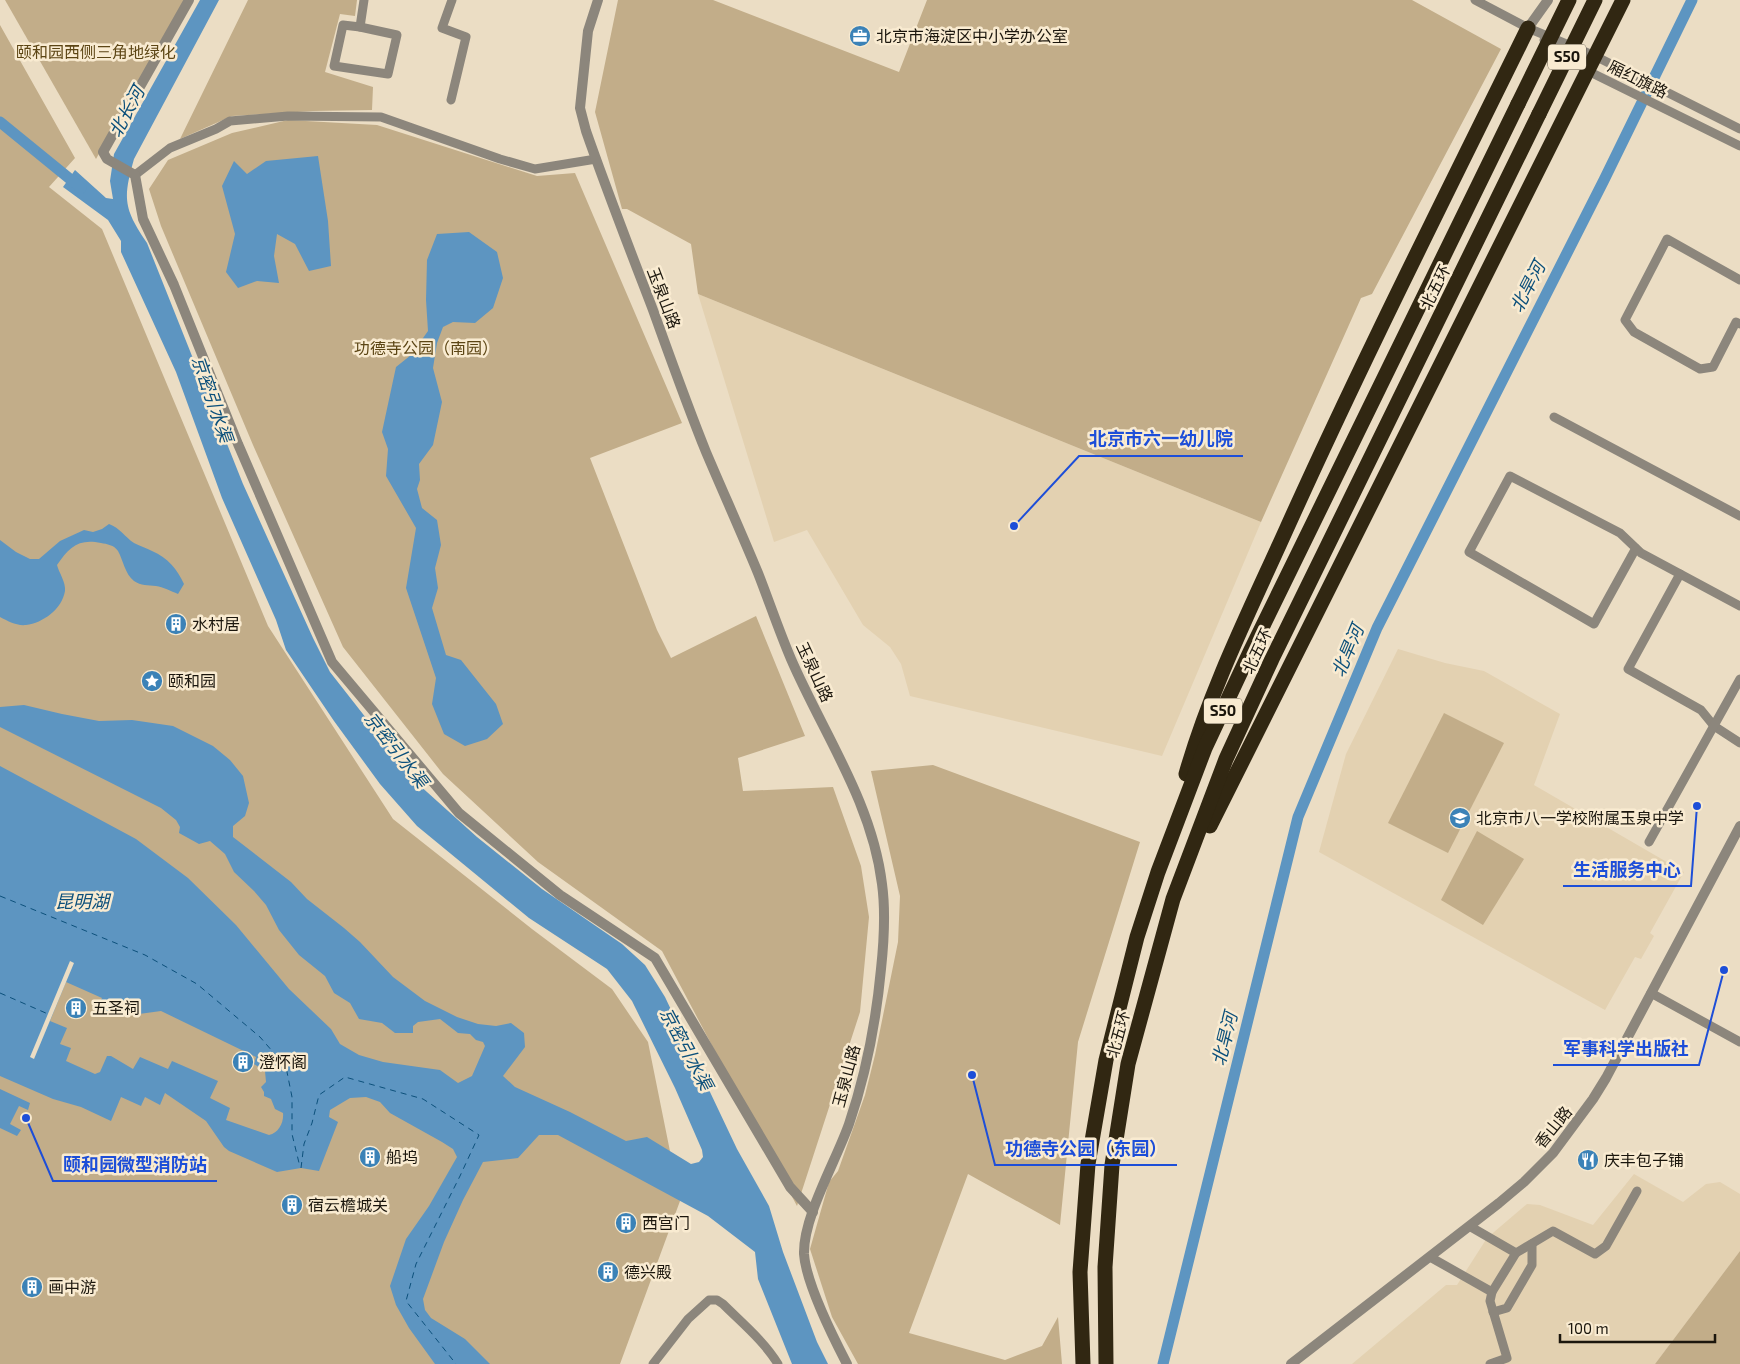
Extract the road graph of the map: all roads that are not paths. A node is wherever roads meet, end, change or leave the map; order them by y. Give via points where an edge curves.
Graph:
1 (189, 0) edge
2 (364, 0) edge
3 (452, 0) edge
4 (598, 0) edge
5 (1475, 0) edge
6 (1548, 0) edge
7 (1569, 0) edge
8 (1595, 0) edge
9 (1622, 0) edge
10 (360, 27) junction
11 (1528, 28) junction
12 (1595, 56) junction
13 (1588, 71) junction
14 (451, 100) dead end
15 (1740, 128) edge
16 (1740, 146) edge
17 (596, 159) junction
18 (136, 175) junction
19 (1740, 280) edge
20 (1739, 320) edge
21 (1554, 417) dead end
22 (1740, 516) edge
23 (1636, 548) junction
24 (1680, 574) junction
25 (1740, 606) edge
26 (1740, 679) edge
27 (1714, 726) junction
28 (1740, 743) edge
29 (1740, 826) edge
30 (1650, 842) dead end
31 (1158, 872) junction
32 (1173, 898) junction
33 (1651, 993) junction
34 (1740, 1042) edge
35 (1638, 1191) dead end
36 (813, 1212) junction
37 (1471, 1226) junction
38 (1532, 1244) junction
39 (1516, 1253) junction
40 (1430, 1257) junction
41 (1492, 1292) junction
42 (1493, 1312) junction
43 (653, 1364) edge
44 (778, 1364) edge
45 (847, 1364) edge
46 (1082, 1364) edge
47 (1106, 1364) edge
48 (1291, 1364) edge
49 (1490, 1364) edge

1 - 18 street via 103,152 107,159
2 - 10 street
3 - 14 street via 442,28 466,37
4 - 17 street, 玉泉山路 via 588,31 580,108
5 - 11 street, 厢红旗路
6 - 11 street
7 - 31 highway, 北五环 / S50, bridge via 1250,650 1205,748
8 - 32 highway, 北五环 / S50, bridge via 1272,659 1226,759
9 - 12 highway
10 - 10 street via 397,36 388,74 334,66 344,25
11 - 12 street, 厢红旗路
11 - 13 street, 厢红旗路
11 - 31 highway via 1325,442 1229,656 1193,749
12 - 13 highway
12 - 15 street, 厢红旗路
13 - 16 street, 厢红旗路
13 - 32 highway
17 - 18 street via 535,169 381,117 288,116 230,122 170,148
17 - 36 street, 玉泉山路 via 704,448 791,660 845,768 870,830 878,862 884,935 872,1034 848,1127
18 - 36 street via 143,219 174,285 332,662 459,813 560,894 655,958 790,1188
19 - 20 street via 1667,239 1624,320 1634,332 1700,369 1713,367
21 - 22 street
23 - 23 street via 1620,533 1510,476 1469,552 1594,624
23 - 24 street
24 - 25 street
24 - 27 street via 1628,669 1702,710
26 - 27 street
27 - 28 street
27 - 30 street
29 - 33 street, 香山路
31 - 46 highway, 北五环 / S50 via 1137,937 1106,1060 1088,1164 1080,1272
32 - 47 highway, 北五环 / S50 via 1128,1064 1112,1166 1104,1267
33 - 34 street
33 - 37 street, 香山路 via 1606,1078 1553,1153
35 - 38 street via 1606,1246 1595,1254 1553,1230
36 - 45 street, 玉泉山路 via 805,1238 804,1258 811,1282
37 - 39 street
37 - 40 street, 香山路
38 - 39 street
38 - 42 street via 1532,1265 1520,1287 1507,1308
39 - 41 street
40 - 41 street
40 - 48 street, 香山路
41 - 42 street
42 - 49 street via 1507,1358
43 - 44 street via 688,1319 709,1300 723,1304 762,1342

